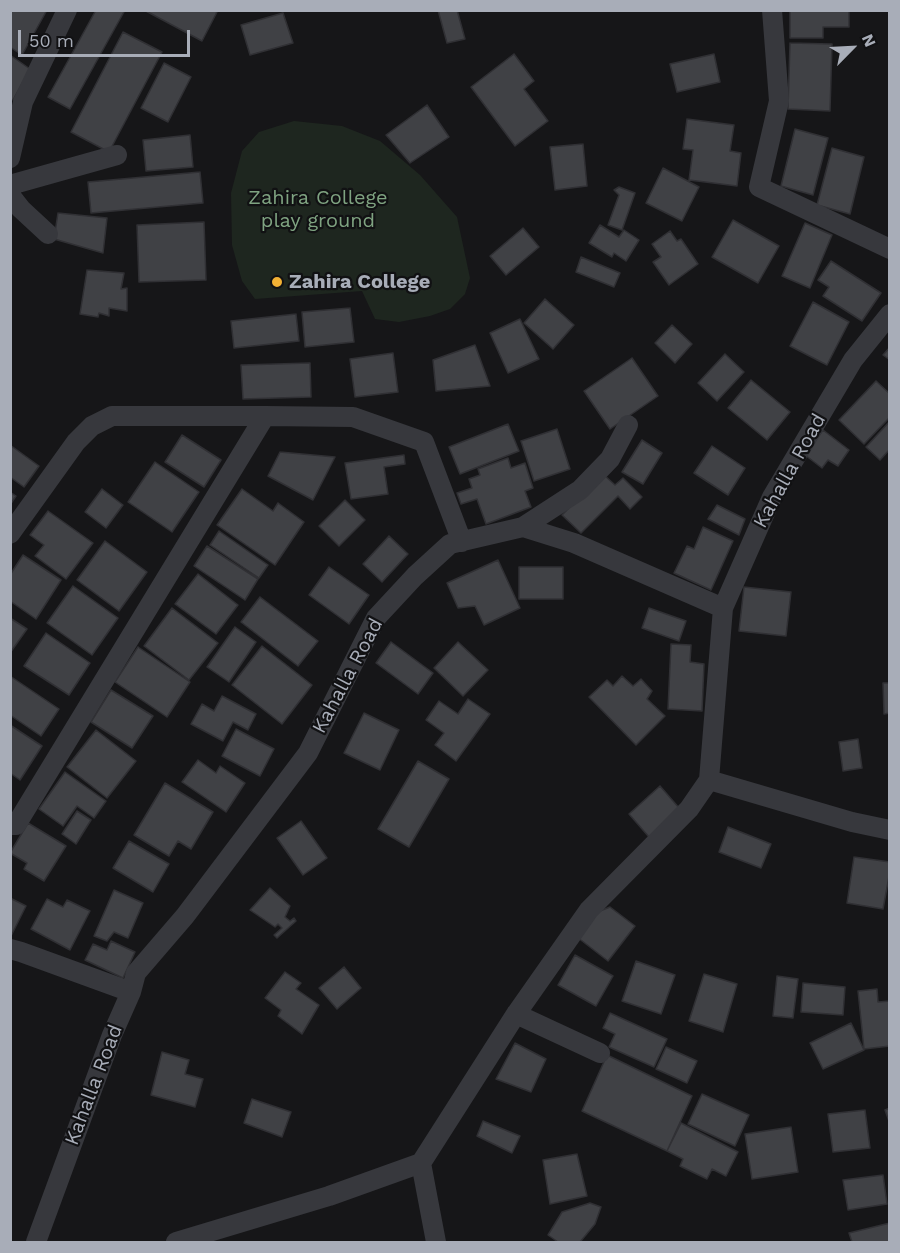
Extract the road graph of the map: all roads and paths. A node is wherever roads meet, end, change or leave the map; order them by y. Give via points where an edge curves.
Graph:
1 (68, 10) edge
2 (772, 10) edge
3 (117, 155) dead end
4 (10, 158) edge
5 (10, 185) edge
6 (10, 195) edge
7 (48, 234) dead end
8 (890, 249) edge
9 (890, 314) edge
10 (265, 416) junction
11 (628, 425) dead end
12 (523, 527) junction
13 (10, 534) edge
14 (462, 542) junction
15 (723, 608) junction
16 (709, 780) junction
17 (10, 825) edge
18 (890, 830) edge
19 (10, 949) edge
20 (131, 992) junction
21 (516, 1014) junction
22 (600, 1053) dead end
23 (421, 1163) junction
24 (36, 1242) edge
25 (176, 1242) edge
26 (436, 1242) edge

1 - 4 street via 23,102
2 - 8 street via 779,101 759,187
3 - 5 street
6 - 7 street
9 - 15 street, Kahalla Road via 852,360 772,497
10 - 13 street via 112,416 92,426 76,442
10 - 14 street via 353,417 424,442
10 - 17 street via 16,825
11 - 12 street via 610,459 580,490
12 - 14 street, Kahalla Road
12 - 15 street via 574,543
14 - 20 street, Kahalla Road via 450,544 376,618 308,753 186,916 136,973
15 - 16 street, Kahalla Road
16 - 18 street
16 - 21 street via 689,810 589,910
19 - 20 street
20 - 24 street, Kahalla Road
21 - 22 street
21 - 23 street
23 - 25 street via 329,1196
23 - 26 street

